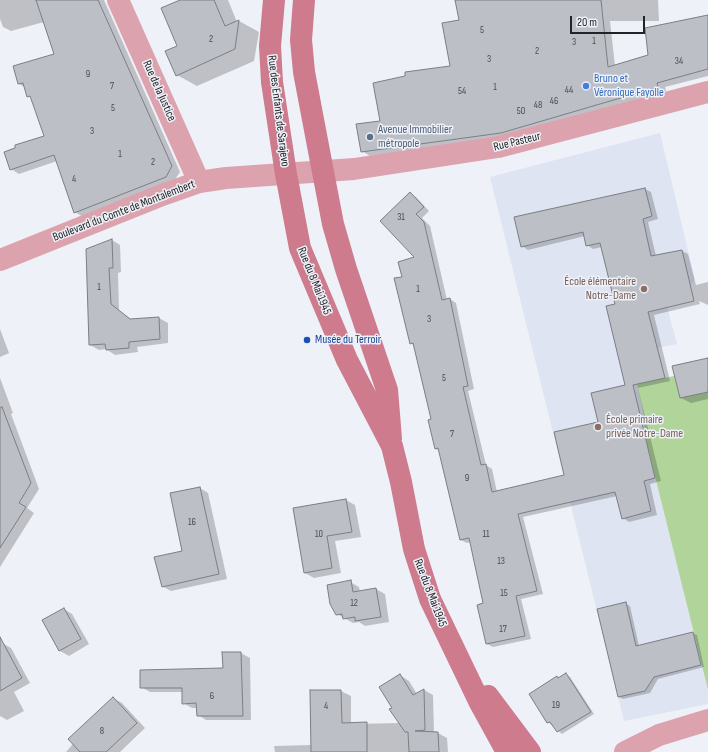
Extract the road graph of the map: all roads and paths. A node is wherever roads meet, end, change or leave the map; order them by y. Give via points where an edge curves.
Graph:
1 (118, 0) edge
2 (274, 0) edge
3 (304, 0) edge
4 (708, 92) edge
5 (323, 172) junction
6 (286, 174) junction
7 (199, 182) junction
8 (0, 260) edge
9 (392, 446) junction
10 (452, 646) junction
11 (708, 720) edge
12 (507, 752) edge
13 (530, 752) edge
14 (625, 752) edge

1 - 7 street, Rue de la Justice
2 - 6 main road, Rue des Enfants de Sarajevo via 270,36 271,66
3 - 5 main road via 302,56
4 - 5 street, Rue Pasteur via 498,147
5 - 6 street, Boulevard du Comte de Montalembert
5 - 9 main road, Rue du 8 Mai 1945 via 346,270 387,390
6 - 7 street, Boulevard du Comte de Montalembert
6 - 9 main road, Rue du 8 Mai 1945 via 304,260 347,360
7 - 8 street, Boulevard du Comte de Montalembert
9 - 10 main road, Rue du 8 Mai 1945 via 423,581
10 - 12 main road, Rue du 8 Mai 1945
10 - 13 main road, Rue du 8 Mai 1945
11 - 14 street via 658,735

